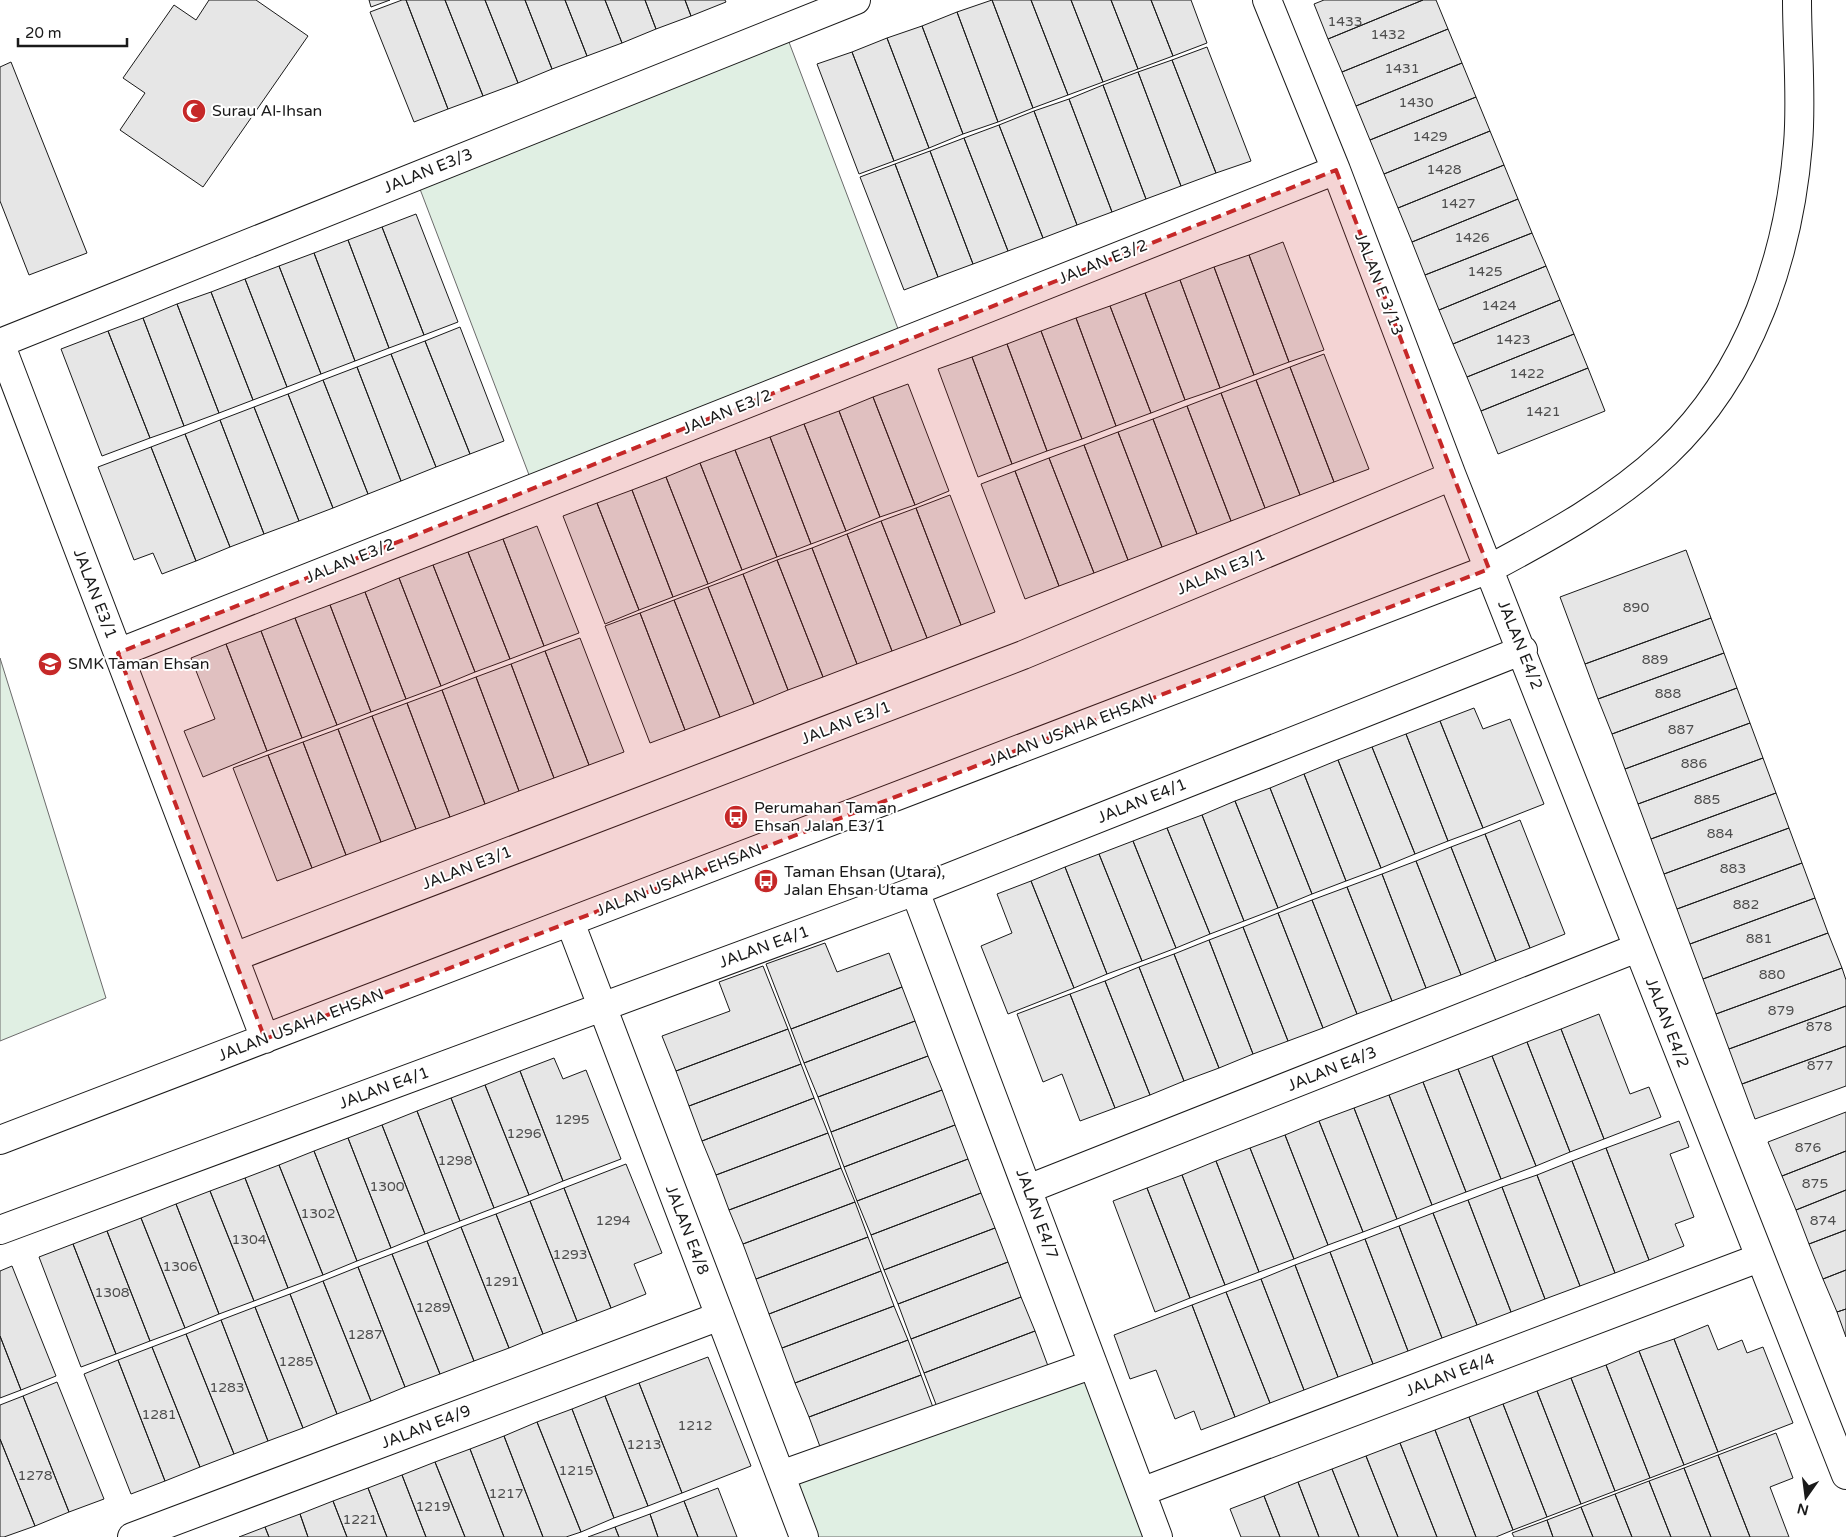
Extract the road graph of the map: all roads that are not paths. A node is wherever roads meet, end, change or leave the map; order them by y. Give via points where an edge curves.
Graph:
1 (856, 0) edge
2 (1267, 0) edge
3 (1797, 0) edge
4 (1336, 170) junction
5 (0, 343) edge
6 (1452, 476) junction
7 (1489, 569) junction
8 (1523, 650) junction
9 (118, 653) junction
10 (915, 891) junction
11 (570, 922) junction
12 (1637, 948) junction
13 (234, 957) junction
14 (602, 1007) junction
15 (265, 1040) junction
16 (0, 1140) edge
17 (1028, 1190) junction
18 (0, 1230) edge
19 (1759, 1258) junction
20 (720, 1316) junction
21 (1093, 1364) junction
22 (781, 1476) junction
23 (1846, 1476) edge
24 (1141, 1492) junction
25 (132, 1537) edge
26 (804, 1537) edge
27 (1158, 1537) edge

1 - 5 street, JALAN E3/3
2 - 4 street, JALAN E 3/13
3 - 7 street, JALAN USAHA EHSAN via 1798,143 1787,221 1774,275 1736,361 1710,403 1666,453 1627,486 1559,531
4 - 6 street, JALAN E 3/13
4 - 9 street, JALAN E3/2
5 - 9 street, JALAN E3/1
6 - 7 street, JALAN E 3/13
6 - 13 street, JALAN E3/1 via 1023,655
7 - 8 street, JALAN E4/2
7 - 11 street, JALAN USAHA EHSAN
8 - 10 street, JALAN E4/1
8 - 12 street, JALAN E4/2
9 - 13 street, JALAN E3/1
10 - 14 street, JALAN E4/1
10 - 17 street, JALAN E4/7
11 - 14 street, JALAN E4/8
11 - 15 street, JALAN USAHA EHSAN
12 - 17 street, JALAN E4/3
12 - 19 street, JALAN E4/2
13 - 15 street, JALAN E3/1
14 - 18 street, JALAN E4/1
14 - 20 street, JALAN E4/8
15 - 16 street, JALAN USAHA EHSAN
17 - 21 street, JALAN E4/7
19 - 23 street, JALAN E4/2
19 - 24 street, JALAN E4/4
20 - 22 street, JALAN E4/8
20 - 25 street, JALAN E4/9
21 - 22 street
21 - 24 street, JALAN E4/7
22 - 26 street, JALAN E4/8
24 - 27 street, JALAN E4/7

